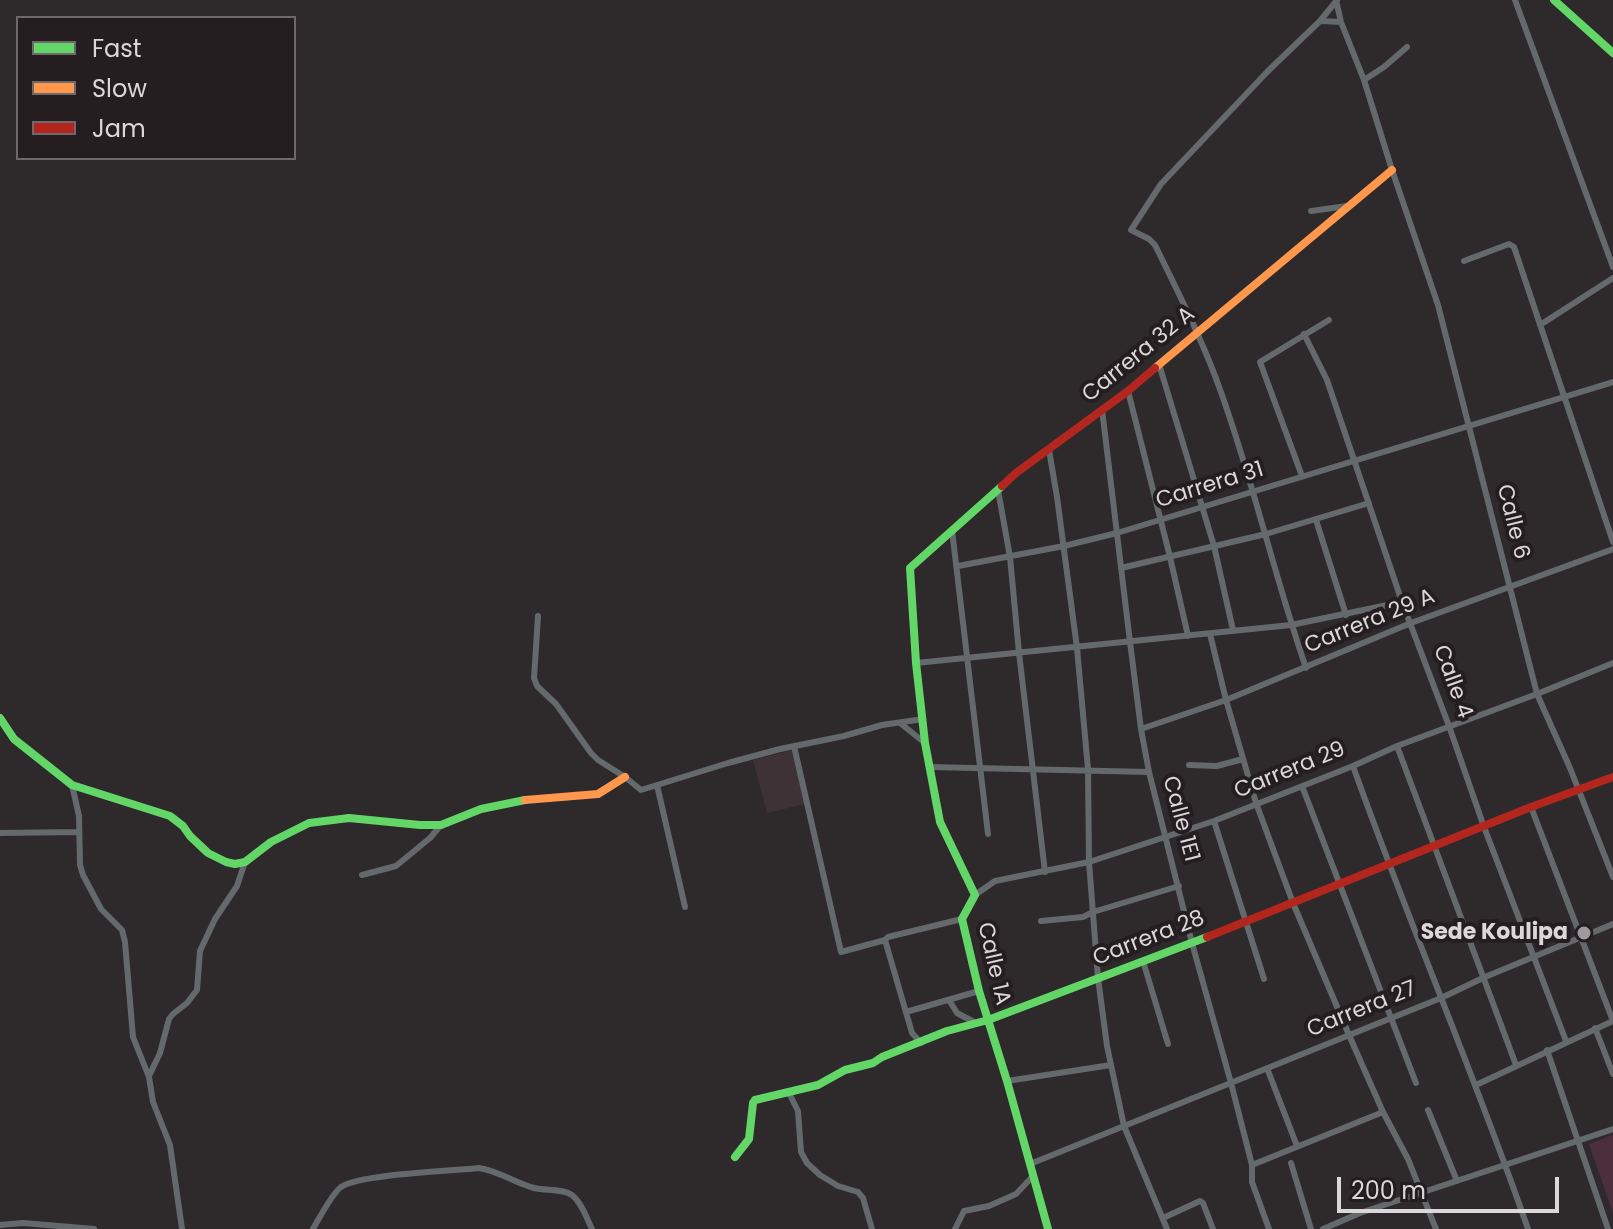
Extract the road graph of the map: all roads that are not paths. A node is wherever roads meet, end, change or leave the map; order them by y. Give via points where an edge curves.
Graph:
1 (1337, 0) edge
2 (1515, 0) edge
3 (1554, 0) edge
4 (1320, 21) junction
5 (1341, 22) junction
6 (1407, 47) dead end
7 (1613, 53) edge
8 (1364, 80) junction
9 (1392, 170) junction
10 (1350, 206) junction
11 (1311, 211) dead end
12 (1464, 261) dead end
13 (1613, 267) edge
14 (1613, 278) edge
15 (1329, 320) dead end
16 (1540, 325) junction
17 (1197, 332) junction
18 (1304, 334) junction
19 (1159, 363) junction
20 (1613, 382) edge
21 (1128, 391) junction
22 (1564, 397) junction
23 (1102, 409) junction
24 (1470, 426) junction
25 (1049, 450) junction
26 (1354, 459) junction
27 (1302, 476) junction
28 (998, 490) junction
29 (1254, 491) junction
30 (1369, 503) junction
31 (1203, 508) junction
32 (1161, 520) junction
33 (1316, 520) junction
34 (952, 530) junction
35 (1117, 533) junction
36 (1266, 534) junction
37 (1613, 542) edge
38 (1064, 546) junction
39 (1214, 546) junction
40 (1613, 549) edge
41 (1010, 557) junction
42 (1170, 557) junction
43 (958, 566) junction
44 (910, 568) joint
45 (1121, 568) junction
46 (1509, 587) junction
47 (1402, 602) junction
48 (1346, 615) junction
49 (538, 616) dead end
50 (1411, 623) junction
51 (1291, 625) junction
52 (1233, 630) junction
53 (1210, 634) junction
54 (1188, 636) junction
55 (1130, 642) junction
56 (1077, 648) junction
57 (1019, 653) junction
58 (968, 658) junction
59 (916, 663) junction
60 (1613, 663) edge
61 (1306, 668) junction
62 (1537, 694) junction
63 (1226, 700) junction
64 (0, 718) edge
65 (923, 719) junction
66 (900, 723) junction
67 (1449, 726) junction
68 (1141, 729) junction
69 (925, 743) junction
70 (794, 746) junction
71 (1397, 746) junction
72 (1243, 759) junction
73 (1189, 765) dead end
74 (1353, 766) junction
75 (930, 767) junction
76 (981, 769) junction
77 (1088, 769) junction
78 (1034, 770) junction
79 (1149, 772) junction
80 (625, 777) junction
81 (1613, 777) edge
82 (72, 785) junction
83 (657, 785) junction
84 (1302, 786) junction
85 (1578, 791) junction
86 (1256, 803) junction
87 (1531, 807) junction
88 (1214, 821) junction
89 (441, 825) junction
90 (1484, 827) junction
91 (78, 832) junction
92 (0, 833) edge
93 (988, 834) dead end
94 (1167, 837) junction
95 (1436, 847) junction
96 (245, 862) junction
97 (1089, 862) junction
98 (1388, 865) junction
99 (1045, 872) junction
100 (362, 875) dead end
101 (1613, 877) edge
102 (1339, 884) junction
103 (1179, 886) junction
104 (975, 895) junction
105 (1293, 903) junction
106 (685, 907) dead end
107 (1093, 912) junction
108 (962, 919) junction
109 (1041, 921) dead end
110 (1246, 921) junction
111 (1613, 924) edge
112 (1581, 938) junction
113 (885, 940) junction
114 (1192, 943) junction
115 (1533, 958) junction
116 (1143, 961) junction
117 (1485, 977) junction
118 (1098, 978) junction
119 (1264, 979) dead end
120 (979, 991) junction
121 (1441, 998) junction
122 (949, 1000) junction
123 (906, 1012) junction
124 (1392, 1017) junction
125 (988, 1020) junction
126 (1613, 1021) edge
127 (974, 1022) junction
128 (1595, 1028) junction
129 (1349, 1035) junction
130 (1566, 1041) junction
131 (921, 1043) junction
132 (1168, 1044) dead end
133 (1547, 1050) junction
134 (1111, 1065) junction
135 (1516, 1065) junction
136 (1267, 1068) junction
137 (1613, 1074) edge
138 (149, 1077) junction
139 (1007, 1081) junction
140 (1231, 1083) junction
141 (1416, 1083) dead end
142 (1476, 1085) junction
143 (789, 1093) junction
144 (1428, 1110) dead end
145 (1383, 1112) junction
146 (1124, 1126) junction
147 (1613, 1129) edge
148 (1579, 1139) junction
149 (1297, 1146) junction
150 (735, 1157) dead end
151 (1291, 1163) dead end
152 (1030, 1164) junction
153 (1252, 1165) junction
154 (1506, 1165) junction
155 (1033, 1176) junction
156 (1457, 1181) junction
157 (1422, 1192) junction
158 (1163, 1218) junction
159 (4, 1226) edge
160 (94, 1229) edge
161 (182, 1229) edge
162 (313, 1229) edge
163 (592, 1229) edge
164 (872, 1229) edge
165 (955, 1229) edge
166 (1048, 1229) edge
167 (1167, 1229) edge
168 (1213, 1229) edge
169 (1269, 1229) edge
170 (1311, 1229) edge
171 (1323, 1229) edge
172 (1436, 1229) edge
173 (1528, 1229) edge
174 (1608, 1229) edge

1 - 4 street
1 - 5 street, Calle 6
2 - 13 street
3 - 7 main road
4 - 5 street
4 - 17 street via 1161,184 1131,230 1155,245
5 - 8 street, Calle 6
6 - 8 street
8 - 9 street, Calle 6
9 - 10 main road, Carrera 32 A
9 - 24 street, Calle 6 via 1438,305
10 - 11 street
10 - 17 main road, Carrera 32 A
12 - 16 street via 1512,245
14 - 16 street
15 - 18 street
16 - 22 street
17 - 19 main road, Carrera 32 A
17 - 29 street
18 - 26 street, Calle 4 via 1327,380
18 - 27 street via 1261,364
19 - 21 main road, Carrera 32 A
19 - 31 street
20 - 22 street, Carrera 31
21 - 23 main road, Carrera 32 A
21 - 32 street
22 - 24 street, Carrera 31
22 - 37 street
23 - 25 main road, Carrera 32 A
23 - 35 street, Calle 1E1
24 - 26 street, Carrera 31
24 - 46 street, Calle 6
25 - 28 main road, Carrera 32 A
25 - 38 street
26 - 27 street, Carrera 31
26 - 30 street, Calle 4
27 - 29 street, Carrera 31
28 - 34 main road, Carrera 32 A
28 - 41 street
29 - 31 street, Carrera 31
29 - 36 street
30 - 33 street
30 - 47 street, Calle 4
31 - 32 street, Carrera 31
31 - 39 street
32 - 35 street, Carrera 31
32 - 42 street
33 - 36 street
33 - 48 street
34 - 43 street
34 - 44 main road, Carrera 32 A
35 - 38 street, Carrera 31
35 - 45 street, Calle 1E1
36 - 39 street
36 - 51 street
38 - 41 street, Carrera 31
38 - 56 street
39 - 42 street
39 - 52 street
40 - 46 street, Carrera 29 A
41 - 43 street, Carrera 31
41 - 57 street
42 - 45 street
42 - 54 street
43 - 58 street
44 - 59 main road, Calle 1A
45 - 55 street, Calle 1E1
46 - 50 street, Carrera 29 A
46 - 62 street, Calle 6
47 - 48 street
47 - 50 street, Calle 4
48 - 51 street
49 - 80 street via 537,686 591,753
50 - 61 street, Carrera 29 A
50 - 67 street, Calle 4
51 - 52 street
51 - 61 street
52 - 53 street
53 - 54 street
53 - 63 street
54 - 55 street
55 - 56 street
55 - 68 street, Calle 1E1
56 - 57 street
56 - 77 street
57 - 58 street
57 - 78 street
58 - 59 street
58 - 76 street
59 - 65 main road, Calle 1A
60 - 62 street, Carrera 29
61 - 63 street, Carrera 29 A
62 - 67 street, Carrera 29
62 - 85 street, Calle 6
63 - 68 street, Carrera 29 A
63 - 72 street
64 - 82 main road via 14,739
65 - 66 street
65 - 69 main road, Calle 1A
66 - 69 street
66 - 70 street
67 - 71 street, Carrera 29
67 - 90 street, Calle 4
68 - 79 street, Calle 1E1
69 - 75 main road, Calle 1A
70 - 83 street
70 - 113 street via 841,952
71 - 74 street, Carrera 29
71 - 95 street
72 - 73 street via 1217,766
72 - 86 street
74 - 84 street, Carrera 29
74 - 98 street
75 - 76 street
75 - 104 main road, Calle 1A via 940,822
76 - 78 street
76 - 93 street
77 - 78 street
77 - 79 street
77 - 97 street
78 - 99 street
79 - 94 street, Calle 1E1
80 - 83 street via 641,790
80 - 89 main road via 598,794 514,801
81 - 85 main road, Carrera 28
82 - 91 street
82 - 96 main road via 170,816 208,853 226,862
83 - 106 street
84 - 86 street, Carrera 29
84 - 102 street
85 - 87 main road, Carrera 28
85 - 101 street, Calle 6
86 - 88 street, Carrera 29
86 - 105 street
87 - 90 main road, Carrera 28
87 - 112 street
88 - 94 street, Carrera 29
88 - 110 street
89 - 96 main road via 349,818 309,823
89 - 100 street via 396,866
90 - 95 main road, Carrera 28
90 - 115 street, Calle 4
91 - 92 street
91 - 138 street via 83,875 101,909 122,930 133,1037
94 - 97 street, Carrera 29
94 - 103 street, Calle 1E1
95 - 98 main road, Carrera 28
95 - 117 street
96 - 138 street via 200,951 197,990 169,1019
97 - 99 street, Carrera 29
97 - 107 street
98 - 102 main road, Carrera 28
98 - 121 street
99 - 104 street, Carrera 29 via 995,881
102 - 105 main road, Carrera 28
102 - 124 street
103 - 107 street
103 - 114 street, Calle 1E1
104 - 108 main road, Calle 1A
105 - 110 main road, Carrera 28
105 - 129 street
107 - 109 street
107 - 118 street
108 - 113 street
108 - 120 main road, Calle 1A
110 - 114 main road, Carrera 28
110 - 119 street
111 - 112 street, Carrera 27
112 - 115 street, Carrera 27
112 - 126 street
113 - 123 street
114 - 116 main road, Carrera 28
114 - 140 street, Calle 1E1
115 - 117 street, Carrera 27
115 - 130 street, Calle 4
116 - 118 main road, Carrera 28
116 - 132 street
117 - 121 street, Carrera 27
117 - 135 street
118 - 125 main road, Carrera 28
118 - 134 street
120 - 122 street
120 - 125 main road, Calle 1A
121 - 124 street, Carrera 27
121 - 142 street
122 - 123 street
122 - 127 street via 957,1013
123 - 131 street
124 - 129 street, Carrera 27
124 - 141 street
125 - 127 main road, Carrera 28
125 - 139 main road, Calle 1A
126 - 128 street
127 - 131 main road, Carrera 28
128 - 130 street
128 - 137 street
129 - 136 street, Carrera 27
129 - 145 street
130 - 133 street
131 - 143 main road, Carrera 28
133 - 135 street
133 - 148 street
134 - 139 street
134 - 146 street
135 - 142 street
136 - 140 street, Carrera 27
136 - 149 street
138 - 161 street via 170,1145
139 - 152 main road, Calle 1A
140 - 146 street, Carrera 27
140 - 153 street, Calle 1E1
142 - 154 street
143 - 150 main road, Carrera 28 via 753,1103 749,1139
143 - 164 street via 798,1111 801,1152 807,1163 838,1186 858,1192
144 - 156 street
145 - 149 street
145 - 157 street
146 - 152 street, Carrera 27
146 - 158 street
147 - 148 street
148 - 154 street
148 - 174 street
149 - 153 street
151 - 170 street
152 - 155 main road, Calle 1A
153 - 169 street, Calle 1E1 via 1252,1182
154 - 156 street
154 - 173 street
155 - 165 street via 1016,1194 964,1211
155 - 166 main road, Calle 1A
156 - 157 street
157 - 171 street
157 - 172 street
158 - 167 street
158 - 168 street via 1200,1201
159 - 160 street
162 - 163 street via 349,1183 479,1168 532,1188 571,1194

